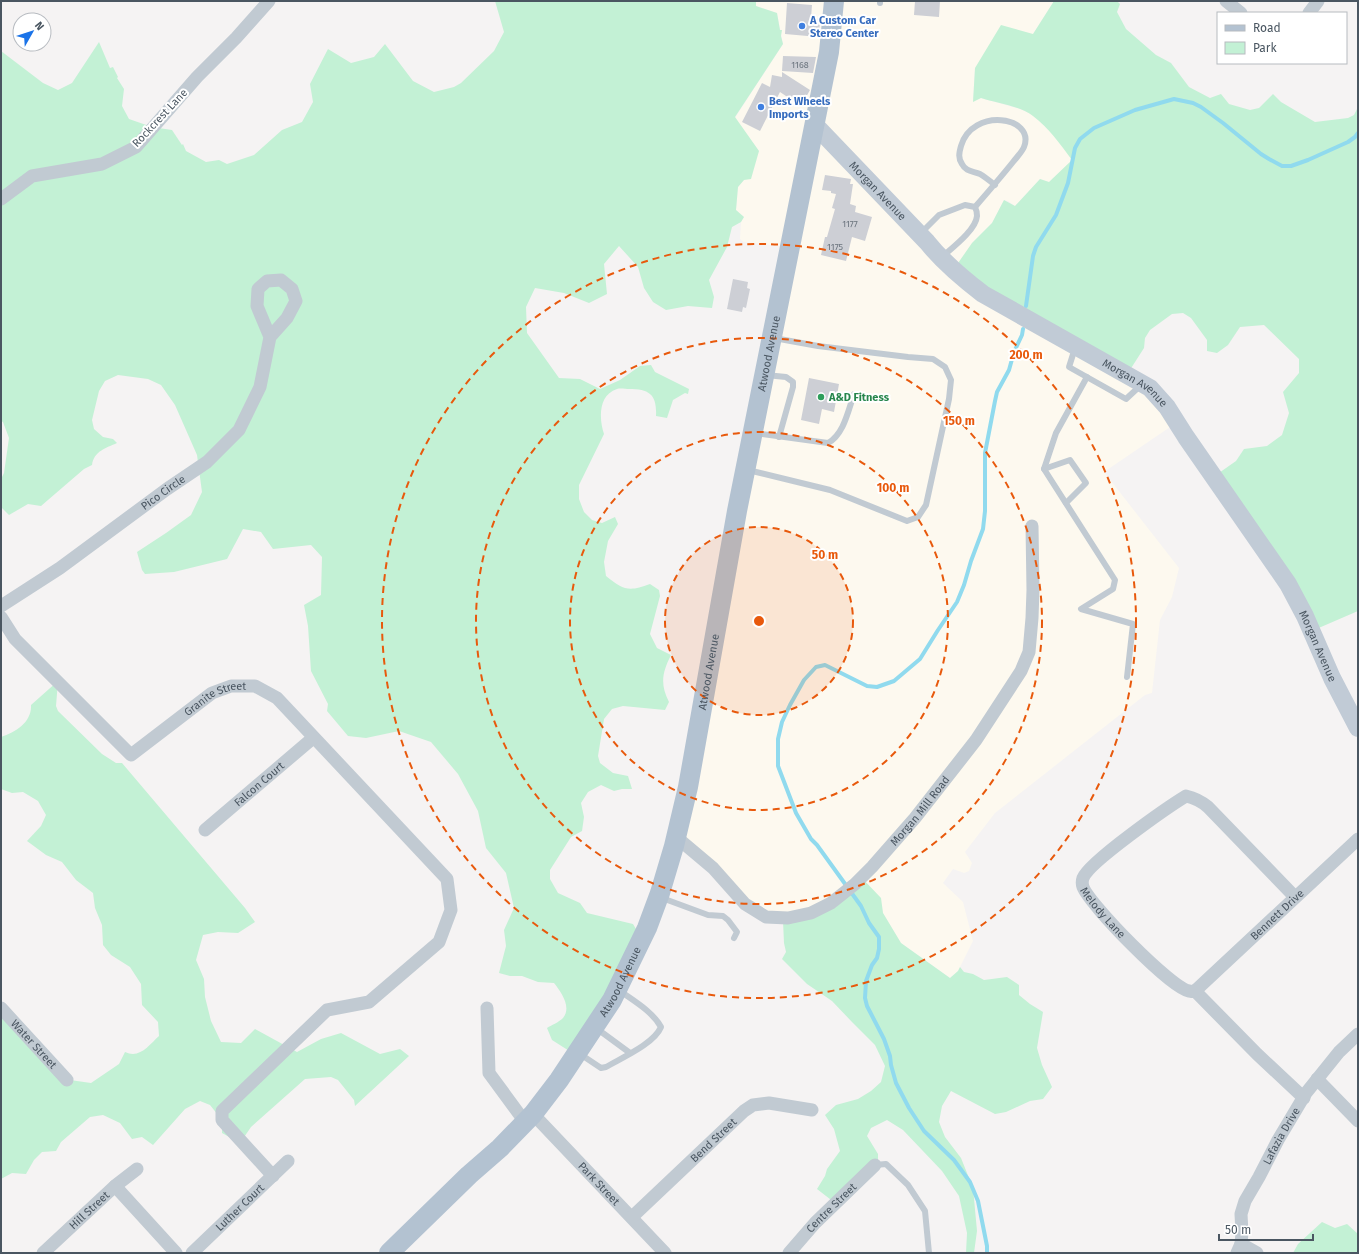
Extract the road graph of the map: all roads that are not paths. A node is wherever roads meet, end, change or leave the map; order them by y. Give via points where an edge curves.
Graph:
1 (270, 1) edge
2 (834, 1) edge
3 (1226, 1) edge
4 (1318, 1) edge
5 (1240, 12) edge
6 (1310, 12) edge
7 (815, 125) junction
8 (995, 185) junction
9 (1, 199) edge
10 (975, 207) junction
11 (920, 234) junction
12 (941, 258) junction
13 (270, 337) dead end
14 (773, 338) junction
15 (1075, 346) junction
16 (765, 375) junction
17 (1087, 377) junction
18 (1142, 384) junction
19 (854, 394) dead end
20 (753, 433) junction
21 (779, 437) junction
22 (746, 469) junction
23 (1044, 469) junction
24 (1066, 503) junction
25 (1032, 526) dead end
26 (1, 606) edge
27 (1, 618) edge
28 (1126, 677) dead end
29 (1358, 728) edge
30 (313, 738) junction
31 (206, 830) dead end
32 (675, 836) junction
33 (1358, 839) edge
34 (658, 897) junction
35 (1295, 897) junction
36 (734, 938) dead end
37 (617, 989) junction
38 (1195, 990) junction
39 (1, 1008) edge
40 (487, 1008) dead end
41 (594, 1026) junction
42 (1358, 1034) edge
43 (578, 1052) junction
44 (630, 1053) junction
45 (1317, 1079) junction
46 (67, 1080) dead end
47 (1304, 1098) junction
48 (812, 1110) dead end
49 (529, 1118) junction
50 (1358, 1121) edge
51 (288, 1162) dead end
52 (875, 1165) joint
53 (137, 1169) dead end
54 (273, 1176) junction
55 (115, 1186) junction
56 (632, 1217) junction
57 (1239, 1249) edge
58 (43, 1253) edge
59 (176, 1253) edge
60 (192, 1253) edge
61 (389, 1253) edge
62 (665, 1253) edge
63 (789, 1253) edge
64 (929, 1253) edge
65 (1257, 1253) edge

1 - 9 street, Rockcrest Lane via 197,77 136,146 102,164 32,176
2 - 7 main road, Atwood Avenue via 829,52
3 - 5 street
4 - 6 street
7 - 11 street, Morgan Avenue
7 - 14 main road, Atwood Avenue
8 - 8 lane via 1024,148 1026,139 1022,129 1015,124 996,119 981,123 970,130 963,138 959,154 961,164 966,170 979,174
8 - 10 lane
10 - 11 lane via 965,205 939,214
10 - 12 lane via 976,221 970,231
11 - 12 street, Morgan Avenue
12 - 15 street, Morgan Avenue via 960,277 983,294
13 - 26 street, Pico Circle via 260,386 239,430 207,462 60,568
14 - 16 main road, Atwood Avenue
14 - 22 lane via 818,346 933,359 945,367 951,380 949,399 926,505 918,517 907,521 830,490
15 - 17 lane via 1069,367
15 - 18 street, Morgan Avenue
16 - 20 main road, Atwood Avenue
16 - 21 lane via 786,377 792,382 793,387
17 - 18 lane via 1126,400
17 - 23 lane via 1056,433
18 - 29 street, Morgan Avenue via 1150,388 1167,407 1288,584
19 - 21 lane via 840,433 835,439 828,443
20 - 21 lane
20 - 22 main road, Atwood Avenue
22 - 32 main road, Atwood Avenue via 688,787
23 - 24 lane
23 - 24 lane via 1070,460 1086,483
24 - 28 lane via 1116,580 1113,589 1081,609 1133,624
25 - 32 street, Morgan Mill Road via 1033,590 1029,652 1021,671 976,740 925,806 855,884 831,903 811,913 788,918 766,917 745,904 713,868
27 - 30 street, Granite Street via 15,639 131,755 212,693 231,686 255,686 277,698
30 - 31 street, Falcon Court
30 - 54 street, Granite Street via 447,879 451,910 439,942 369,1002 327,1010 222,1112 222,1120
32 - 34 main road, Atwood Avenue
33 - 35 street, Bennett Drive
34 - 36 lane via 708,915 723,916 735,928 737,932
34 - 37 main road, Atwood Avenue via 647,928
35 - 38 street, Bennett Drive
35 - 38 street, Melody Lane via 1208,807 1194,797 1186,796 1179,800 1096,862 1083,876 1083,887 1089,896 1144,958 1178,985 1188,991
37 - 41 main road, Atwood Avenue
37 - 44 lane via 661,1027 651,1039
38 - 47 street, Melody Lane
39 - 46 street, Water Street
40 - 49 street via 489,1073
41 - 43 main road, Atwood Avenue
41 - 44 lane
42 - 45 street, Lafazia Drive
43 - 44 lane via 601,1068 606,1068
43 - 49 main road, Atwood Avenue
45 - 47 street, Lafazia Drive
45 - 50 street
47 - 57 street, Lafazia Drive via 1281,1134 1245,1201 1241,1214 1242,1233
48 - 56 street, Bend Street via 769,1103 753,1105
49 - 56 street, Park Street
49 - 61 main road, Atwood Avenue
51 - 54 street, Luther Court
52 - 63 street, Centre Street via 815,1223
52 - 64 lane via 886,1164 908,1185 925,1211
53 - 55 street, Hill Street
54 - 60 street, Luther Court
55 - 58 street, Hill Street
55 - 59 street
56 - 62 street, Park Street
57 - 65 street

